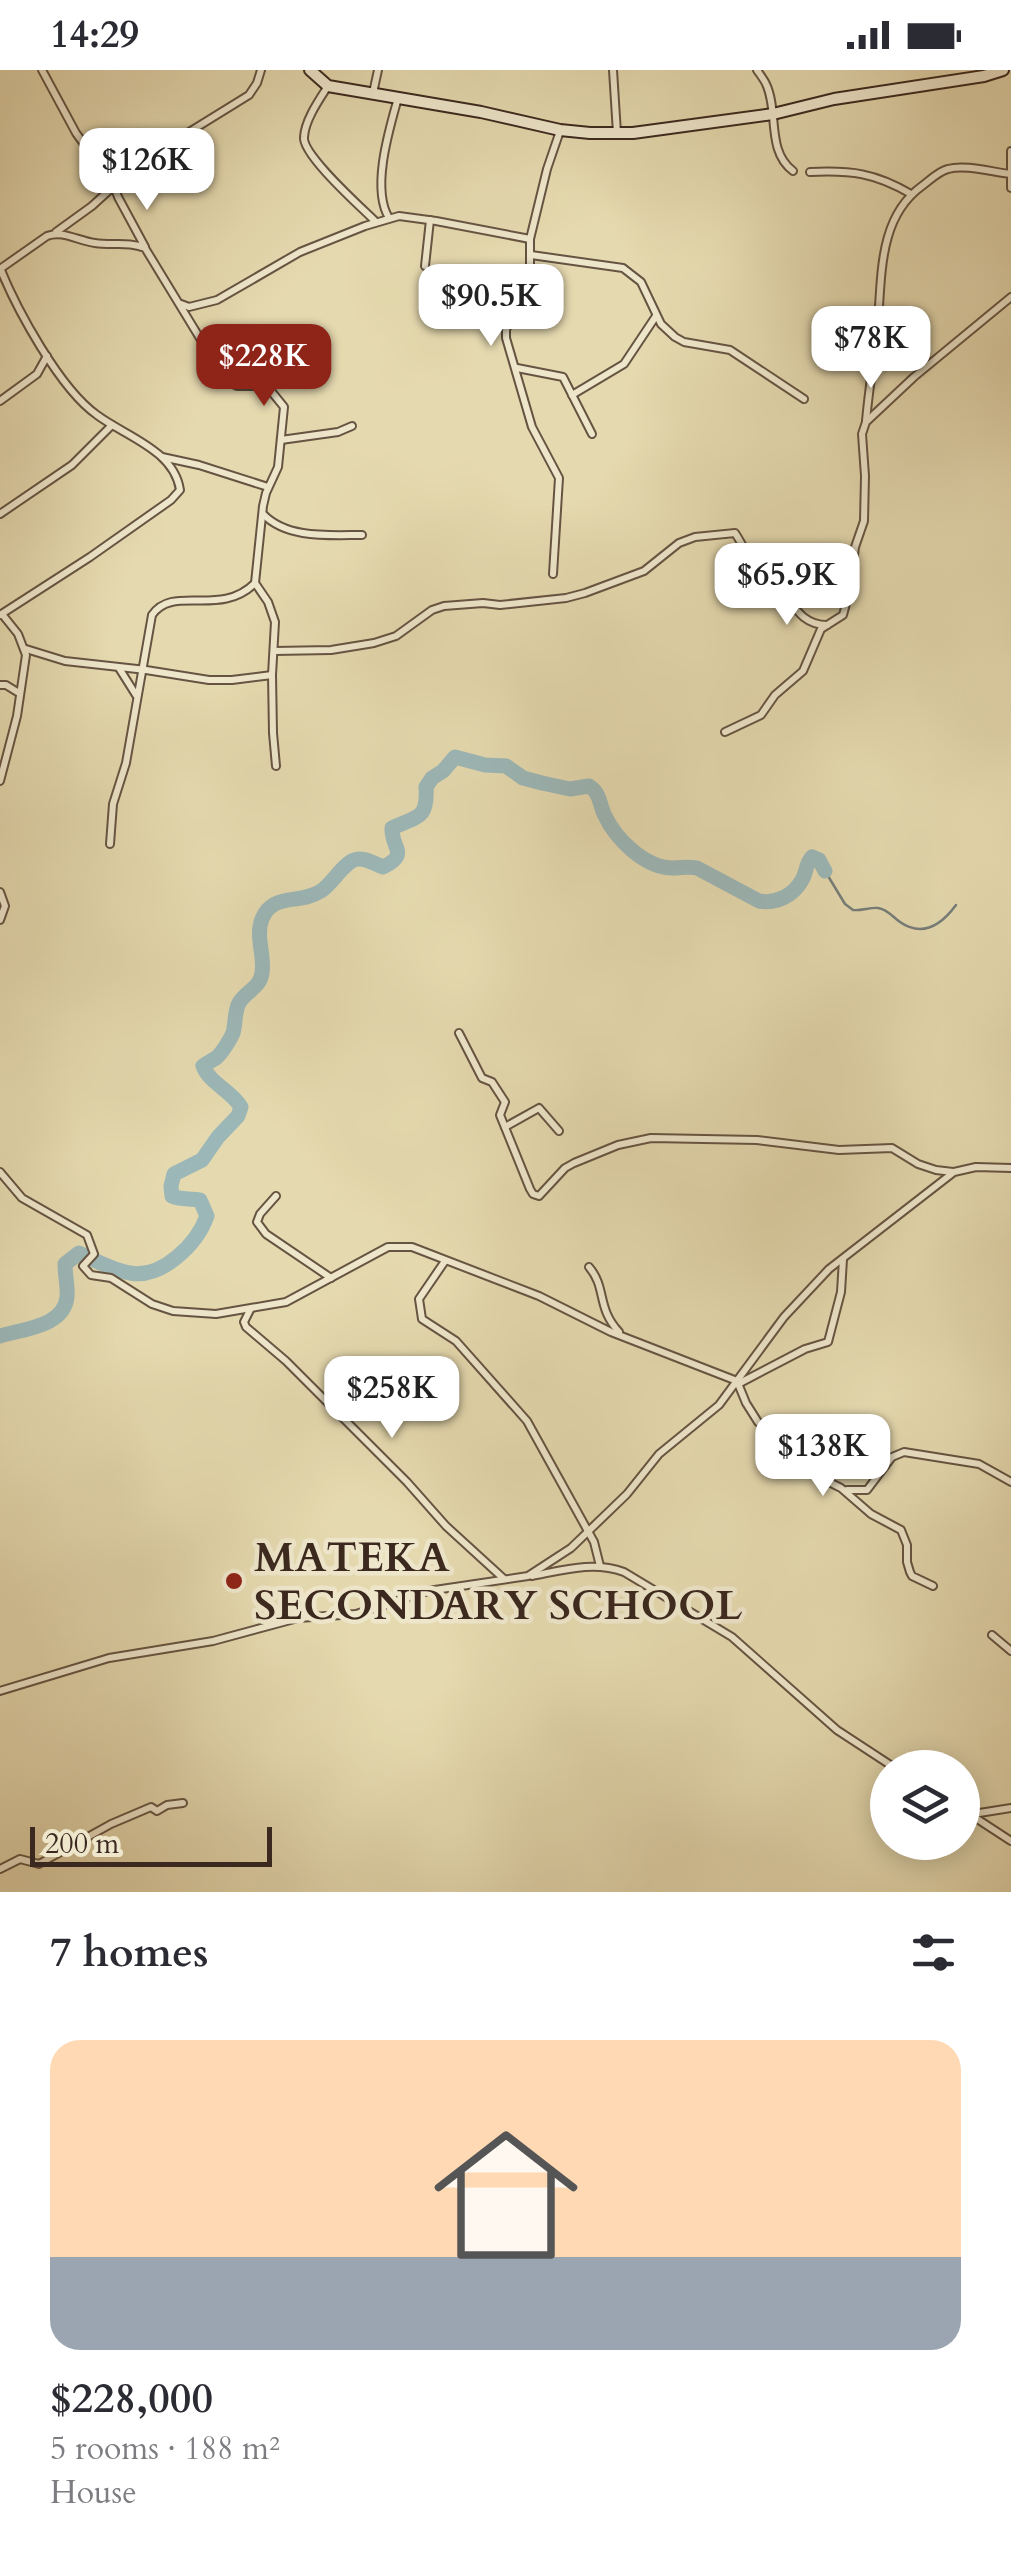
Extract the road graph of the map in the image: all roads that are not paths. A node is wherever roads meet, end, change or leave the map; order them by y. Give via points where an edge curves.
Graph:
1 (42, 70) edge
2 (261, 70) edge
3 (310, 70) edge
4 (378, 70) edge
5 (613, 70) edge
6 (757, 70) edge
7 (1003, 70) edge
8 (328, 86) junction
9 (373, 94) junction
10 (398, 97) junction
11 (773, 114) junction
12 (560, 130) junction
13 (617, 133) junction
14 (1011, 151) edge
15 (793, 171) dead end
16 (810, 172) dead end
17 (1010, 174) edge
18 (114, 186) junction
19 (1011, 188) edge
20 (911, 194) junction
21 (389, 218) junction
22 (430, 220) junction
23 (376, 222) junction
24 (55, 233) junction
25 (530, 239) junction
26 (145, 248) junction
27 (531, 255) junction
28 (425, 266) dead end
29 (0, 269) edge
30 (4, 290) edge
31 (1011, 297) edge
32 (180, 304) junction
33 (656, 316) junction
34 (47, 355) junction
35 (516, 368) junction
36 (572, 395) junction
37 (804, 398) dead end
38 (0, 402) edge
39 (866, 422) junction
40 (112, 426) junction
41 (352, 426) dead end
42 (592, 434) dead end
43 (281, 440) junction
44 (160, 457) junction
45 (268, 487) junction
46 (262, 513) junction
47 (0, 514) edge
48 (362, 535) dead end
49 (553, 574) dead end
50 (255, 584) junction
51 (810, 586) dead end
52 (850, 590) junction
53 (1, 614) edge
54 (827, 625) junction
55 (26, 649) junction
56 (274, 651) junction
57 (118, 667) junction
58 (142, 670) junction
59 (272, 674) junction
60 (0, 685) edge
61 (19, 693) junction
62 (137, 698) junction
63 (724, 732) dead end
64 (276, 766) dead end
65 (0, 781) edge
66 (110, 844) dead end
67 (0, 892) edge
68 (0, 920) edge
69 (459, 1033) dead end
70 (505, 1127) junction
71 (559, 1131) dead end
72 (1011, 1168) edge
73 (0, 1172) edge
74 (954, 1172) junction
75 (276, 1196) dead end
76 (843, 1258) junction
77 (445, 1260) junction
78 (589, 1267) dead end
79 (331, 1278) junction
80 (250, 1310) junction
81 (622, 1336) junction
82 (738, 1383) junction
83 (1011, 1482) edge
84 (842, 1489) junction
85 (586, 1532) junction
86 (600, 1566) junction
87 (528, 1576) junction
88 (505, 1580) junction
89 (933, 1586) dead end
90 (992, 1635) dead end
91 (1011, 1651) edge
92 (0, 1691) edge
93 (870, 1752) edge
94 (183, 1804) dead end
95 (1011, 1808) edge
96 (980, 1813) edge
97 (980, 1820) edge
98 (1011, 1841) edge
99 (0, 1869) edge

1 - 18 street
2 - 18 street via 250,95 158,150
3 - 8 street
4 - 9 street
5 - 13 street
6 - 11 street
7 - 11 street
8 - 9 street
8 - 23 street via 303,140
9 - 10 street
10 - 12 street
10 - 21 street via 381,192
11 - 13 street
11 - 15 street via 777,144
12 - 13 street
12 - 25 street
14 - 17 street
16 - 20 street via 865,173
17 - 19 street
17 - 20 street via 948,168
18 - 24 street
18 - 26 street
20 - 39 street via 892,226 881,265
21 - 22 street
21 - 23 street
22 - 25 street
22 - 28 street
23 - 32 street via 300,252 217,300
24 - 26 street
24 - 29 street
25 - 27 street
26 - 32 street
27 - 33 street via 623,268 642,282
27 - 35 street via 506,330
29 - 30 street
30 - 34 street
31 - 39 street
32 - 43 street via 226,381 263,384 280,400
33 - 36 street via 624,364
33 - 37 street via 684,342 730,350
34 - 38 street via 37,374
34 - 40 street via 80,402
35 - 36 street via 562,377
35 - 49 street via 532,427 558,478
36 - 42 street
39 - 52 street via 864,521
40 - 44 street
40 - 47 street via 72,464
41 - 43 street
43 - 45 street
44 - 45 street
44 - 53 street via 180,484 177,496
45 - 46 street
46 - 48 street via 287,530
46 - 50 street
50 - 56 street via 274,616
50 - 58 street via 214,602 158,606
51 - 52 street
52 - 54 street via 843,615
53 - 55 street
54 - 56 street via 797,613 735,533 695,537 644,571 586,593 500,606 444,606 374,643
54 - 63 street via 799,676 761,716
55 - 57 street
55 - 61 street
56 - 59 street
57 - 58 street
57 - 62 street
58 - 59 street via 209,680
58 - 62 street
59 - 64 street
60 - 61 street
61 - 65 street
62 - 66 street
67 - 68 street
69 - 70 street via 482,1078 504,1102
70 - 71 street via 538,1108
70 - 74 street via 530,1190 539,1196 574,1163 651,1138 887,1147 918,1164
72 - 74 street
73 - 80 street via 22,1198 87,1235 94,1254 83,1266 91,1274 173,1311
74 - 76 street
75 - 79 street via 258,1226
76 - 82 street via 792,1308
76 - 82 street via 828,1342
77 - 79 street via 412,1247 388,1247
77 - 81 street
77 - 85 street via 420,1299 422,1318 456,1341 527,1421
78 - 81 street via 599,1280 606,1315
79 - 80 street via 286,1302
80 - 88 street via 246,1327
81 - 82 street
82 - 84 street via 758,1422 814,1475
82 - 85 street
83 - 84 street via 980,1464 912,1452 892,1456 867,1490
84 - 89 street via 901,1530 912,1576
85 - 86 street
85 - 87 street
86 - 87 street
86 - 93 street via 624,1572 732,1637
87 - 88 street
88 - 92 street via 110,1658
90 - 91 street
94 - 99 street via 146,1809 44,1862 20,1859
95 - 96 street
97 - 98 street

